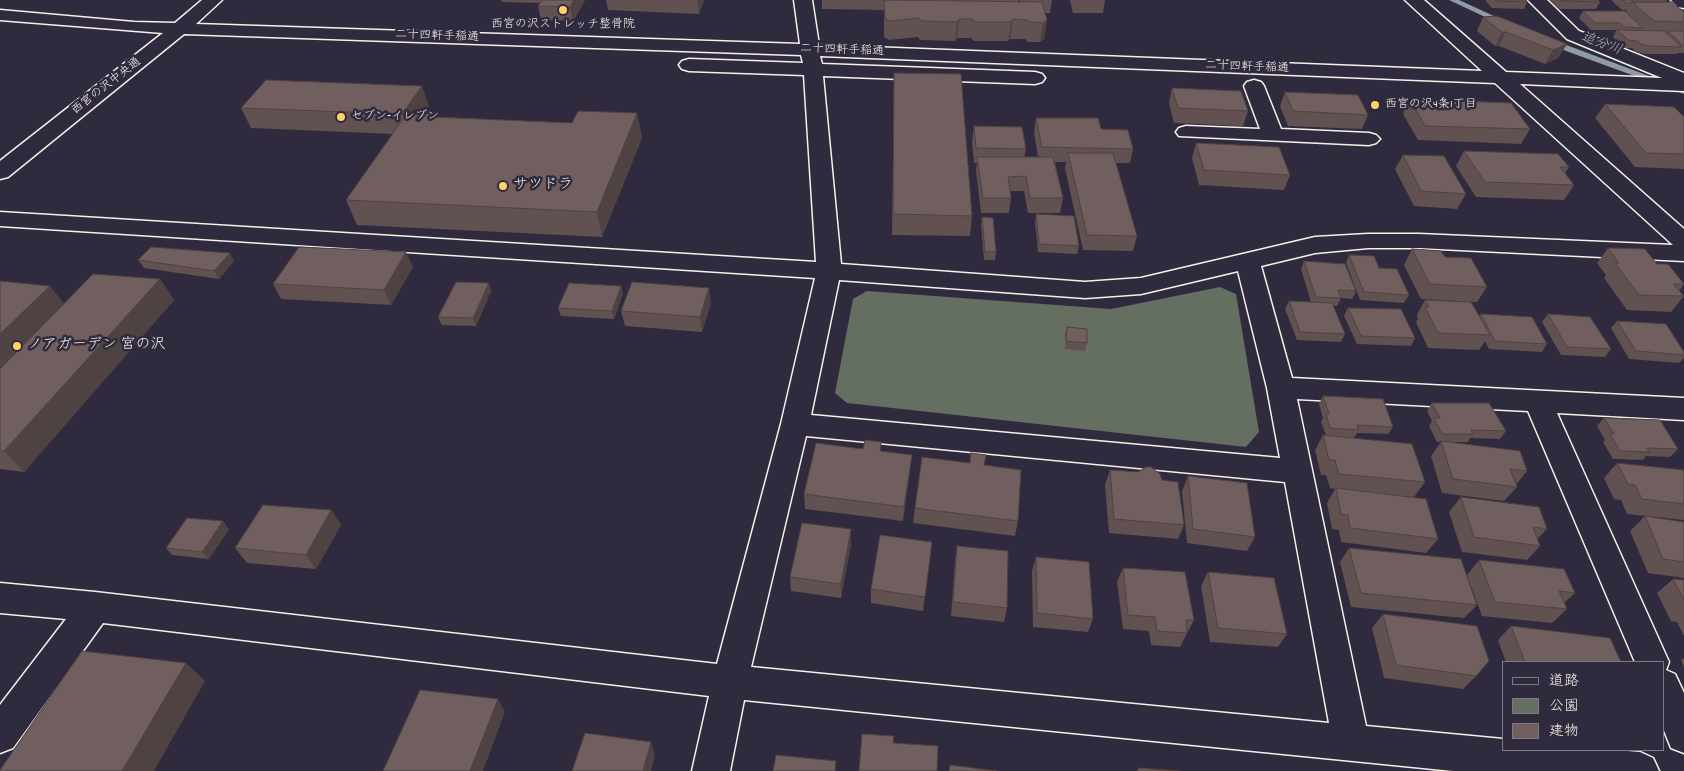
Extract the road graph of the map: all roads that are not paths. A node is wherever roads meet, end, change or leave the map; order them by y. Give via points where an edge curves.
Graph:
1 (213, 0) edge
2 (803, 0) edge
3 (1414, 0) edge
4 (1537, 0) edge
5 (1680, 0) edge
6 (1684, 3) edge
7 (0, 15) edge
8 (180, 27) junction
9 (0, 31) edge
10 (164, 42) junction
11 (811, 60) junction
12 (627, 62) dead end
13 (675, 64) dead end
14 (1057, 79) dead end
15 (1501, 79) junction
16 (1684, 80) edge
17 (1684, 85) edge
18 (1254, 86) dead end
19 (1402, 92) dead end
20 (1520, 96) junction
21 (1678, 102) edge
22 (1186, 132) dead end
23 (1273, 135) junction
24 (1369, 139) dead end
25 (0, 172) edge
26 (0, 220) edge
27 (1684, 242) edge
28 (1684, 253) edge
29 (1247, 260) junction
30 (829, 271) junction
31 (1281, 388) junction
32 (1538, 402) junction
33 (1684, 409) edge
34 (795, 424) junction
35 (1299, 472) junction
36 (0, 598) edge
37 (95, 607) junction
38 (1652, 661) edge
39 (730, 682) junction
40 (1664, 688) edge
41 (0, 735) edge
42 (1684, 735) edge
43 (1351, 744) junction
44 (1535, 765) edge
45 (711, 771) edge
46 (1640, 771) edge

1 - 8 street, 西宮の沢中央通
2 - 11 street
3 - 15 street
4 - 16 street via 1573,35
5 - 6 street
7 - 8 street, 二十四軒手稲通 via 134,27
8 - 10 street, 西宮の沢中央通
8 - 11 street, 二十四軒手稲通
9 - 10 street, 二十四軒手稲通
10 - 12 street, 二十四軒手稲通
10 - 25 street, 西宮の沢中央通
11 - 13 street, 二十四軒手稲通
11 - 14 street, 二十四軒手稲通
11 - 15 street, 二十四軒手稲通
11 - 30 street
15 - 17 street, 二十四軒手稲通
15 - 20 street
18 - 23 street
19 - 20 street
20 - 21 street
20 - 27 street
22 - 23 street
23 - 24 street
26 - 30 street
28 - 29 street via 1419,241 1315,245
29 - 30 street via 1141,286 1085,290
29 - 31 street
30 - 34 street
31 - 32 street
31 - 35 street
32 - 33 street
32 - 38 street
34 - 35 street
34 - 39 street
35 - 43 street
36 - 37 street
37 - 39 street
37 - 41 street
39 - 43 street
39 - 45 street
40 - 42 street
43 - 44 street
44 - 46 street

